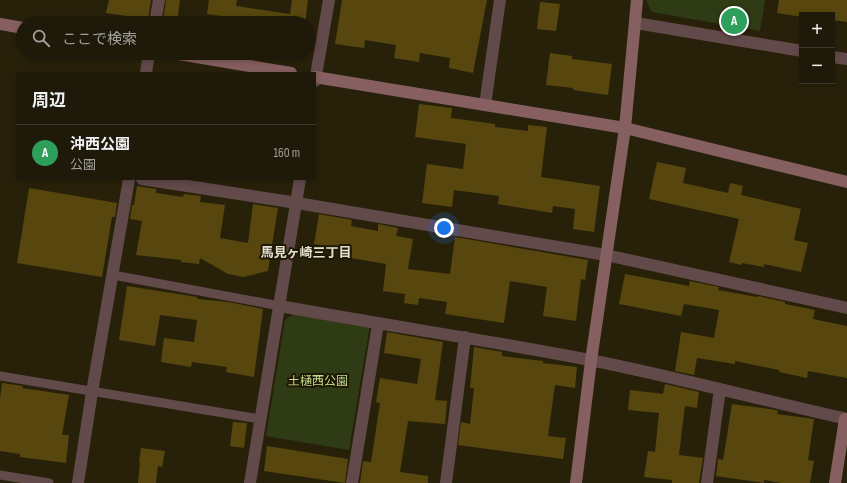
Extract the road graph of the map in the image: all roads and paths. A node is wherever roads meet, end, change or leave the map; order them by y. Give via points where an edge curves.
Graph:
1 (159, 0) edge
2 (329, 0) edge
3 (500, 0) edge
4 (637, 0) edge
5 (156, 16) edge
6 (636, 23) junction
7 (0, 24) edge
8 (16, 27) edge
9 (799, 50) edge
10 (835, 57) edge
11 (847, 59) edge
12 (148, 60) edge
13 (214, 60) edge
14 (146, 72) edge
15 (285, 72) edge
16 (316, 72) edge
17 (316, 78) edge
18 (484, 105) junction
19 (625, 128) junction
20 (129, 180) edge
21 (148, 180) edge
22 (300, 180) edge
23 (847, 182) edge
24 (297, 203) junction
25 (606, 255) junction
26 (113, 275) junction
27 (280, 306) junction
28 (847, 308) edge
29 (378, 324) junction
30 (465, 337) junction
31 (591, 360) junction
32 (0, 376) edge
33 (720, 389) junction
34 (92, 392) junction
35 (260, 419) junction
36 (846, 419) edge
37 (0, 475) edge
38 (49, 483) edge
39 (78, 483) edge
40 (250, 483) edge
41 (352, 483) edge
42 (446, 483) edge
43 (576, 483) edge
44 (707, 483) edge
45 (835, 483) edge

1 - 5 street
2 - 16 street
3 - 18 street
4 - 6 street
6 - 9 street
6 - 19 street
7 - 8 street
10 - 11 street
12 - 14 street
13 - 15 street
17 - 18 street
18 - 19 street
19 - 23 street
19 - 25 street
20 - 26 street
21 - 24 street
22 - 24 street
24 - 25 street
24 - 27 street
25 - 28 street
25 - 31 street
26 - 27 lane
26 - 34 street
27 - 29 street
27 - 35 street
29 - 30 street
29 - 41 street
30 - 31 street
30 - 42 street
31 - 33 street
31 - 43 street
32 - 34 lane
33 - 36 street
33 - 44 street
34 - 35 lane
34 - 39 street
35 - 40 street
36 - 45 street
37 - 38 lane

